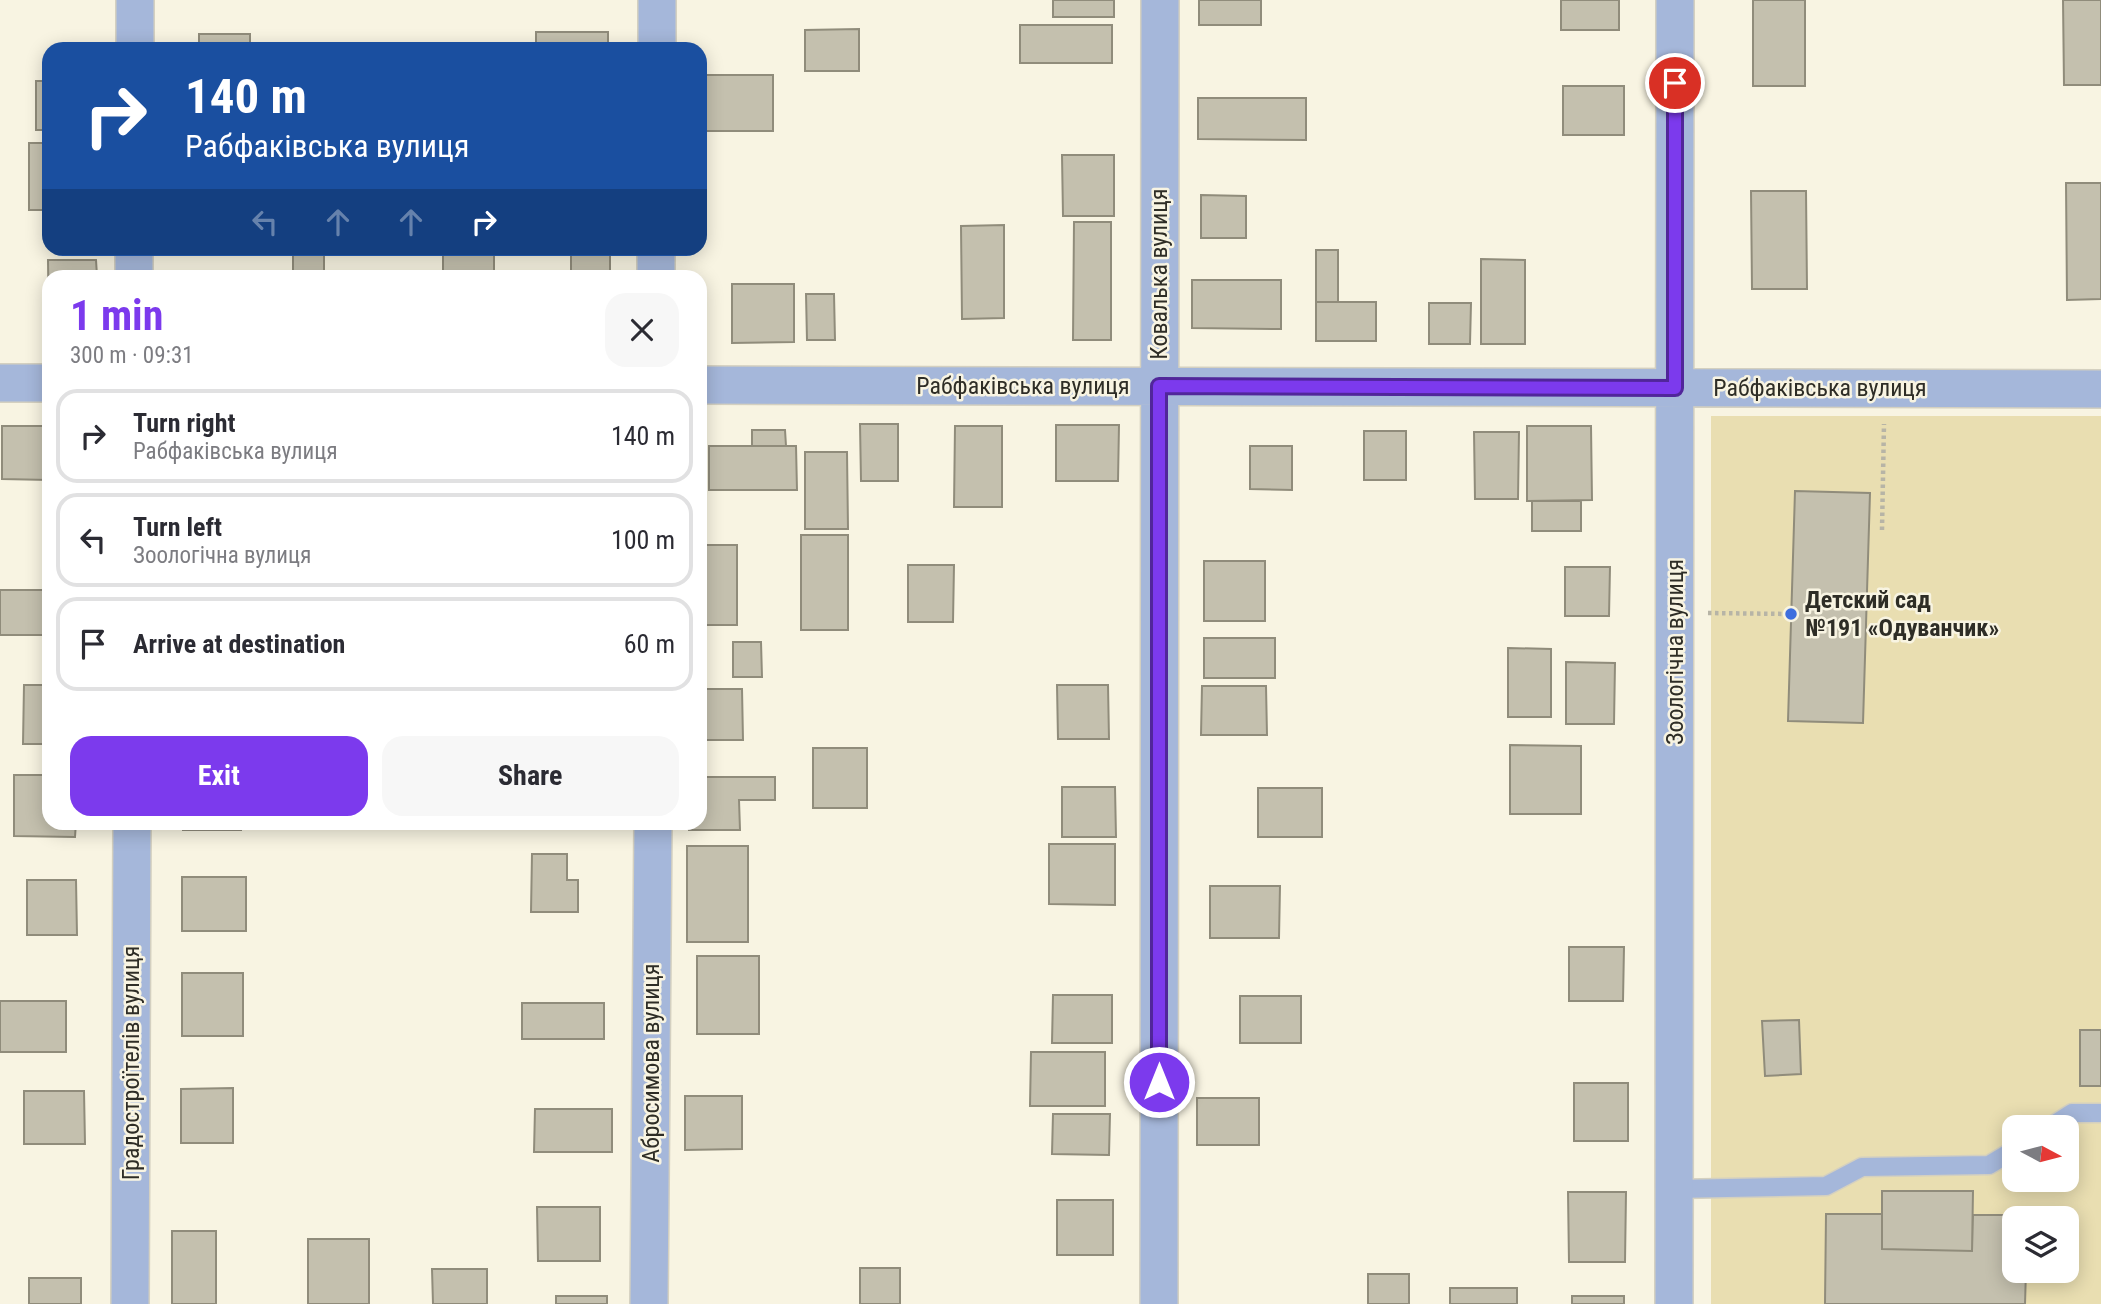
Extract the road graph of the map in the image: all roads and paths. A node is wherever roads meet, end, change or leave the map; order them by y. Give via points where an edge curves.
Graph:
1 (135, 0) edge
2 (657, 0) edge
3 (1160, 0) edge
4 (1675, 0) edge
5 (135, 42) edge
6 (657, 42) edge
7 (0, 383) edge
8 (42, 383) edge
9 (707, 385) edge
10 (1159, 386) junction
11 (1675, 388) junction
12 (1885, 388) junction
13 (2101, 389) edge
14 (1882, 530) dead end
15 (1700, 613) dead end
16 (1791, 614) dead end
17 (132, 830) edge
18 (653, 830) edge
19 (2101, 1113) edge
20 (2070, 1115) edge
21 (2002, 1158) edge
22 (1675, 1189) junction
23 (130, 1304) edge
24 (649, 1304) edge
25 (1159, 1304) edge
26 (1674, 1304) edge

1 - 5 street
2 - 6 street
3 - 10 street, Ковалька вулиця
4 - 11 street, Зоологічна вулиця
7 - 8 street
9 - 10 street, Рабфаківська вулиця
10 - 11 street, Рабфаківська вулиця
10 - 25 street, Ковалька вулиця
11 - 12 street, Рабфаківська вулиця
11 - 22 street, Зоологічна вулиця
12 - 13 street, Рабфаківська вулиця
12 - 14 path
15 - 16 path
17 - 23 street, Градостроїтелiв вулиця
18 - 24 street, Абросимова вулиця
19 - 20 lane
21 - 22 lane via 1989,1166 1862,1167 1826,1186
22 - 26 street, Зоологічна вулиця

